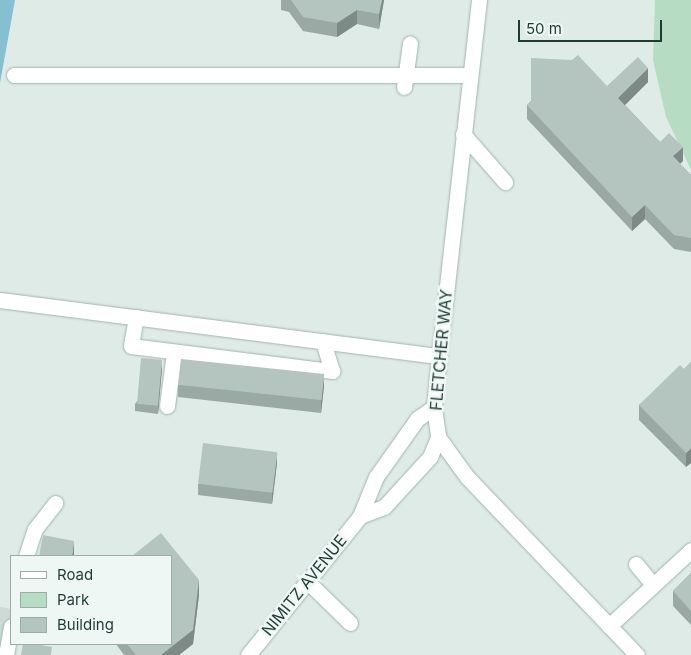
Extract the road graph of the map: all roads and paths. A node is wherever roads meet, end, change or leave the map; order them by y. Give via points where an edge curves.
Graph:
1 (479, 0) edge
2 (410, 43) dead end
3 (14, 75) dead end
4 (469, 75) junction
5 (405, 82) junction
6 (462, 134) junction
7 (505, 182) dead end
8 (0, 300) edge
9 (136, 317) junction
10 (323, 341) junction
11 (174, 352) junction
12 (439, 356) junction
13 (167, 406) dead end
14 (434, 407) junction
15 (438, 438) junction
16 (55, 503) dead end
17 (360, 516) junction
18 (691, 550) edge
19 (26, 555) edge
20 (636, 564) dead end
21 (307, 581) junction
22 (654, 585) junction
23 (350, 623) dead end
24 (609, 626) junction
25 (10, 632) edge
26 (6, 655) edge
27 (248, 655) edge
28 (637, 655) edge

1 - 4 street, FLETCHER WAY
2 - 5 street
3 - 5 street
4 - 5 street
4 - 6 street, FLETCHER WAY
6 - 7 street
6 - 12 street, FLETCHER WAY
8 - 9 street
9 - 10 street
9 - 11 street via 131,346
10 - 11 street via 332,371
10 - 12 street
11 - 13 street
12 - 14 street, FLETCHER WAY
14 - 15 street, FLETCHER WAY
14 - 17 street, NIMITZ AVENUE via 418,419 376,477
15 - 17 street via 430,457 384,507
15 - 24 street, FLETCHER WAY via 467,477
16 - 19 street via 35,529
17 - 21 street, NIMITZ AVENUE
18 - 22 street
20 - 22 street
21 - 23 street
21 - 27 street, NIMITZ AVENUE
22 - 24 street
24 - 28 street, FLETCHER WAY
25 - 26 street

